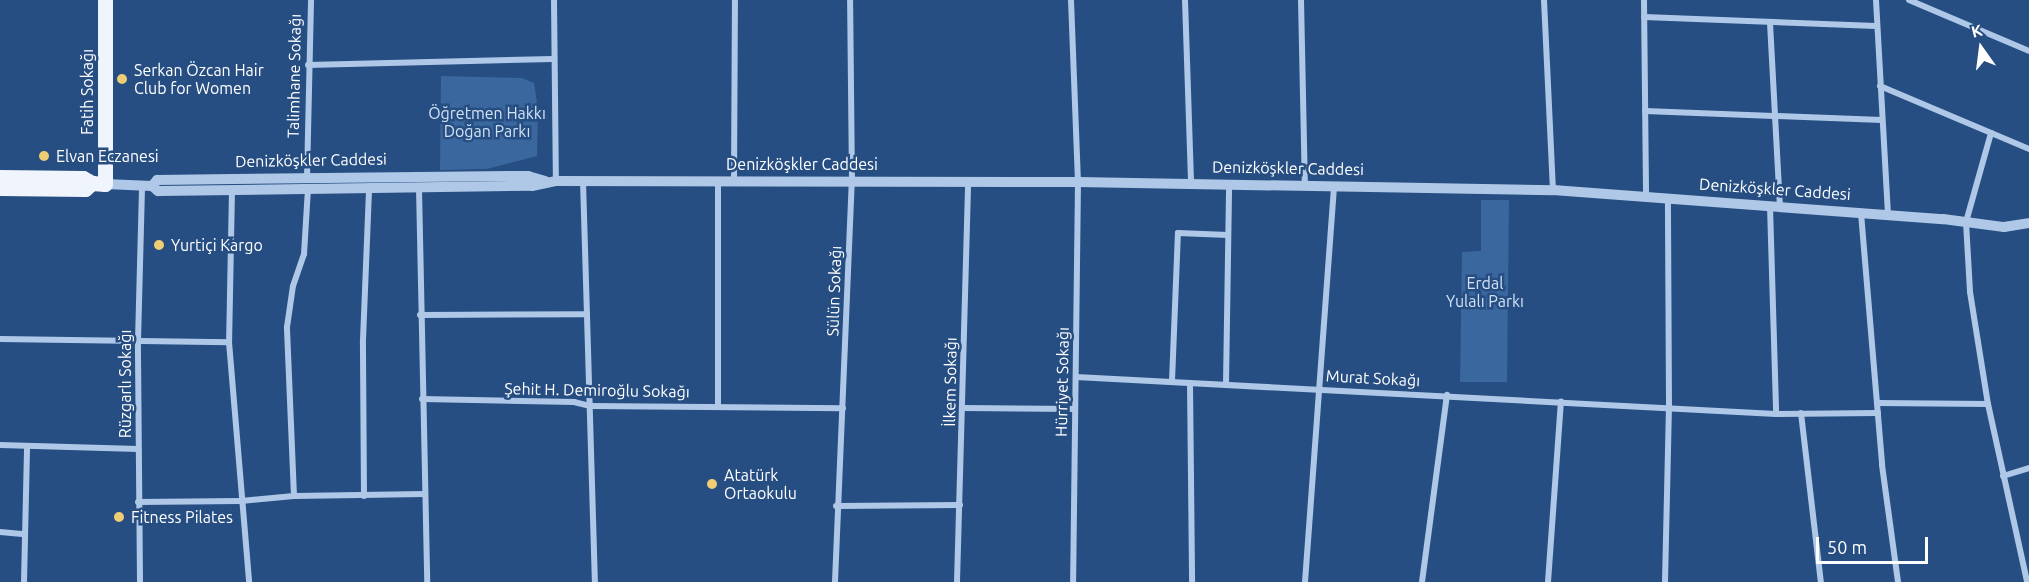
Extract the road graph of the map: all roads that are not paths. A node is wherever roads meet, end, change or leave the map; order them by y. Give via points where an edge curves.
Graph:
1 (105, 0) edge
2 (311, 0) edge
3 (554, 0) edge
4 (735, 0) edge
5 (850, 0) edge
6 (1071, 0) edge
7 (1185, 0) edge
8 (1301, 0) edge
9 (1544, 0) edge
10 (1644, 0) edge
11 (1876, 0) edge
12 (1909, 0) edge
13 (1644, 17) junction
14 (1770, 23) junction
15 (1876, 26) junction
16 (2029, 51) edge
17 (554, 59) junction
18 (308, 65) junction
19 (1880, 86) junction
20 (1645, 111) junction
21 (1775, 114) junction
22 (1882, 120) junction
23 (1991, 133) junction
24 (2029, 149) edge
25 (0, 177) edge
26 (556, 181) junction
27 (583, 181) junction
28 (718, 181) junction
29 (734, 181) junction
30 (418, 182) junction
31 (852, 182) junction
32 (968, 182) junction
33 (1078, 182) junction
34 (98, 183) junction
35 (369, 183) junction
36 (232, 184) junction
37 (308, 184) junction
38 (1191, 184) junction
39 (147, 185) junction
40 (1229, 185) junction
41 (1305, 186) junction
42 (1334, 186) junction
43 (0, 188) edge
44 (1553, 190) junction
45 (1646, 197) junction
46 (1668, 199) junction
47 (1775, 207) junction
48 (1861, 213) junction
49 (1888, 215) junction
50 (1966, 222) junction
51 (2028, 224) edge
52 (1228, 236) junction
53 (587, 314) junction
54 (420, 315) junction
55 (0, 339) edge
56 (138, 341) junction
57 (229, 342) junction
58 (1076, 377) junction
59 (1172, 381) junction
60 (1190, 382) junction
61 (1226, 384) junction
62 (1319, 389) junction
63 (1447, 395) junction
64 (422, 399) junction
65 (1561, 401) junction
66 (1877, 403) junction
67 (1988, 404) junction
68 (718, 405) junction
69 (590, 406) junction
70 (1669, 406) junction
71 (843, 408) junction
72 (963, 408) junction
73 (1075, 409) junction
74 (1801, 413) junction
75 (1878, 413) junction
76 (1776, 414) junction
77 (0, 445) edge
78 (27, 446) junction
79 (138, 449) junction
80 (2029, 468) edge
81 (2002, 477) junction
82 (425, 494) junction
83 (294, 496) junction
84 (364, 496) junction
85 (241, 501) junction
86 (138, 502) junction
87 (960, 505) junction
88 (836, 506) junction
89 (0, 532) edge
90 (25, 534) junction
91 (24, 582) edge
92 (140, 582) edge
93 (249, 582) edge
94 (427, 582) edge
95 (595, 582) edge
96 (835, 582) edge
97 (957, 582) edge
98 (1073, 582) edge
99 (1192, 582) edge
100 (1305, 582) edge
101 (1422, 582) edge
102 (1548, 582) edge
103 (1665, 582) edge
104 (1821, 582) edge
105 (1898, 582) edge
106 (2027, 582) edge

1 - 34 main road, Fatih Sokağı
2 - 18 street, Talimhane Sokağı
3 - 17 street
4 - 29 street
5 - 31 street, Sülün Sokağı
6 - 33 street, Hürriyet Sokağı
7 - 38 street
8 - 41 street
9 - 44 street
10 - 13 street
11 - 15 street
12 - 16 street
13 - 14 street
13 - 20 street
14 - 15 street
14 - 21 street
15 - 19 street
17 - 18 street
17 - 26 street
18 - 37 street, Talimhane Sokağı
19 - 22 street
19 - 23 street
20 - 21 street
20 - 45 street
21 - 22 street
21 - 47 street
22 - 49 street
23 - 24 street
23 - 50 street
25 - 34 main road, Denizköşkler Caddesi via 83,178
26 - 27 street, Denizköşkler Caddesi
26 - 30 street, Denizköşkler Caddesi via 528,176
27 - 28 street, Denizköşkler Caddesi
27 - 53 street
28 - 29 street, Denizköşkler Caddesi
28 - 68 street
29 - 31 street, Denizköşkler Caddesi
30 - 35 street, Denizköşkler Caddesi
30 - 54 street
31 - 32 street, Denizköşkler Caddesi
31 - 71 street, Sülün Sokağı
32 - 33 street, Denizköşkler Caddesi
32 - 72 street, İlkem Sokağı
33 - 38 street, Denizköşkler Caddesi
33 - 58 street, Hürriyet Sokağı
34 - 39 street, Denizköşkler Caddesi
34 - 43 main road, Denizköşkler Caddesi via 85,189
35 - 37 street, Denizköşkler Caddesi
35 - 84 street via 363,340
36 - 37 street, Denizköşkler Caddesi
36 - 39 street, Denizköşkler Caddesi via 157,180
36 - 57 street
37 - 83 street, Talimhane Sokağı via 304,254 293,286 287,327
38 - 40 street, Denizköşkler Caddesi
39 - 56 street, Rüzgarlı Sokağı
40 - 41 street, Denizköşkler Caddesi
40 - 52 street
41 - 42 street, Denizköşkler Caddesi
42 - 44 street, Denizköşkler Caddesi
42 - 62 street
44 - 45 street, Denizköşkler Caddesi
45 - 46 street, Denizköşkler Caddesi
46 - 47 street, Denizköşkler Caddesi
46 - 70 street
47 - 48 street, Denizköşkler Caddesi
47 - 76 street
48 - 49 street, Denizköşkler Caddesi
48 - 66 street
49 - 50 street, Denizköşkler Caddesi
50 - 51 street, Denizköşkler Caddesi via 2004,227
50 - 67 street via 1970,292
52 - 59 street via 1178,233
52 - 61 street
53 - 54 street
53 - 69 street
54 - 64 street
55 - 56 street
56 - 57 street
56 - 79 street, Rüzgarlı Sokağı
57 - 85 street
58 - 59 street, Murat Sokağı
58 - 73 street, Hürriyet Sokağı
59 - 60 street, Murat Sokağı
60 - 61 street, Murat Sokağı
60 - 99 street
61 - 62 street, Murat Sokağı
62 - 63 street, Murat Sokağı
62 - 100 street
63 - 65 street, Murat Sokağı
63 - 101 street
64 - 69 street, Şehit H. Demiroğlu Sokağı via 574,402
64 - 82 street
65 - 70 street, Murat Sokağı
65 - 102 street
66 - 67 street
66 - 75 street
67 - 81 street
68 - 69 street, Şehit H. Demiroğlu Sokağı
68 - 71 street, Şehit H. Demiroğlu Sokağı
69 - 95 street
70 - 76 street, Murat Sokağı
70 - 103 street
71 - 88 street, Sülün Sokağı
72 - 73 street
72 - 87 street, İlkem Sokağı
73 - 98 street, Hürriyet Sokağı
74 - 75 street, Murat Sokağı
74 - 76 street, Murat Sokağı
74 - 104 street
75 - 105 street
77 - 78 street
78 - 79 street
78 - 90 street
79 - 86 street, Rüzgarlı Sokağı
80 - 81 street
81 - 106 street
82 - 84 street
82 - 94 street
83 - 84 street
83 - 85 street
85 - 86 street
85 - 93 street
86 - 92 street, Rüzgarlı Sokağı
87 - 88 street
87 - 97 street, İlkem Sokağı
88 - 96 street, Sülün Sokağı
89 - 90 street
90 - 91 street

